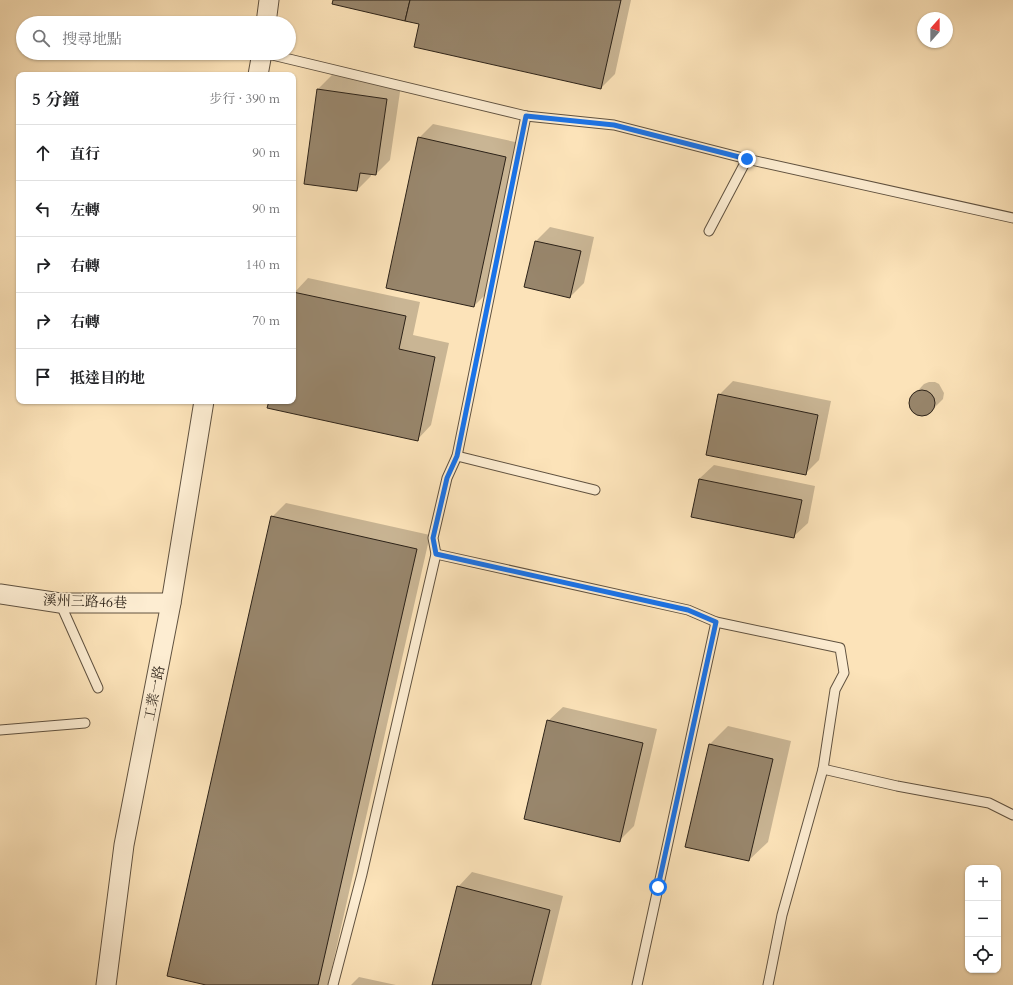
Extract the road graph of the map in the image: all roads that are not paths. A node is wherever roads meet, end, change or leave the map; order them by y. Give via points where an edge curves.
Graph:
1 (269, 0) edge
2 (267, 16) edge
3 (261, 60) edge
4 (292, 60) edge
5 (259, 72) edge
6 (526, 116) junction
7 (747, 159) junction
8 (1013, 218) edge
9 (710, 230) dead end
10 (204, 404) edge
11 (457, 456) junction
12 (595, 490) dead end
13 (436, 554) junction
14 (0, 594) edge
15 (60, 603) junction
16 (171, 603) junction
17 (716, 622) junction
18 (98, 688) dead end
19 (85, 723) dead end
20 (0, 730) edge
21 (823, 769) junction
22 (1013, 815) edge
23 (106, 985) edge
24 (333, 985) edge
25 (637, 985) edge
26 (768, 985) edge

1 - 2 street
3 - 5 street
4 - 6 lane
6 - 7 lane via 614,125
6 - 11 lane
7 - 8 lane
7 - 9 lane
10 - 16 street, 工業一路
11 - 12 lane
11 - 13 lane via 447,478 433,538
13 - 17 lane via 688,610
13 - 24 lane via 362,874
14 - 15 street, 溪州三路46巷
15 - 16 street, 溪州三路46巷
15 - 18 lane
16 - 23 street, 工業一路 via 124,845
17 - 21 lane via 840,648 844,673 835,690
17 - 25 lane
19 - 20 lane
21 - 22 lane via 989,803
21 - 26 lane via 782,915

